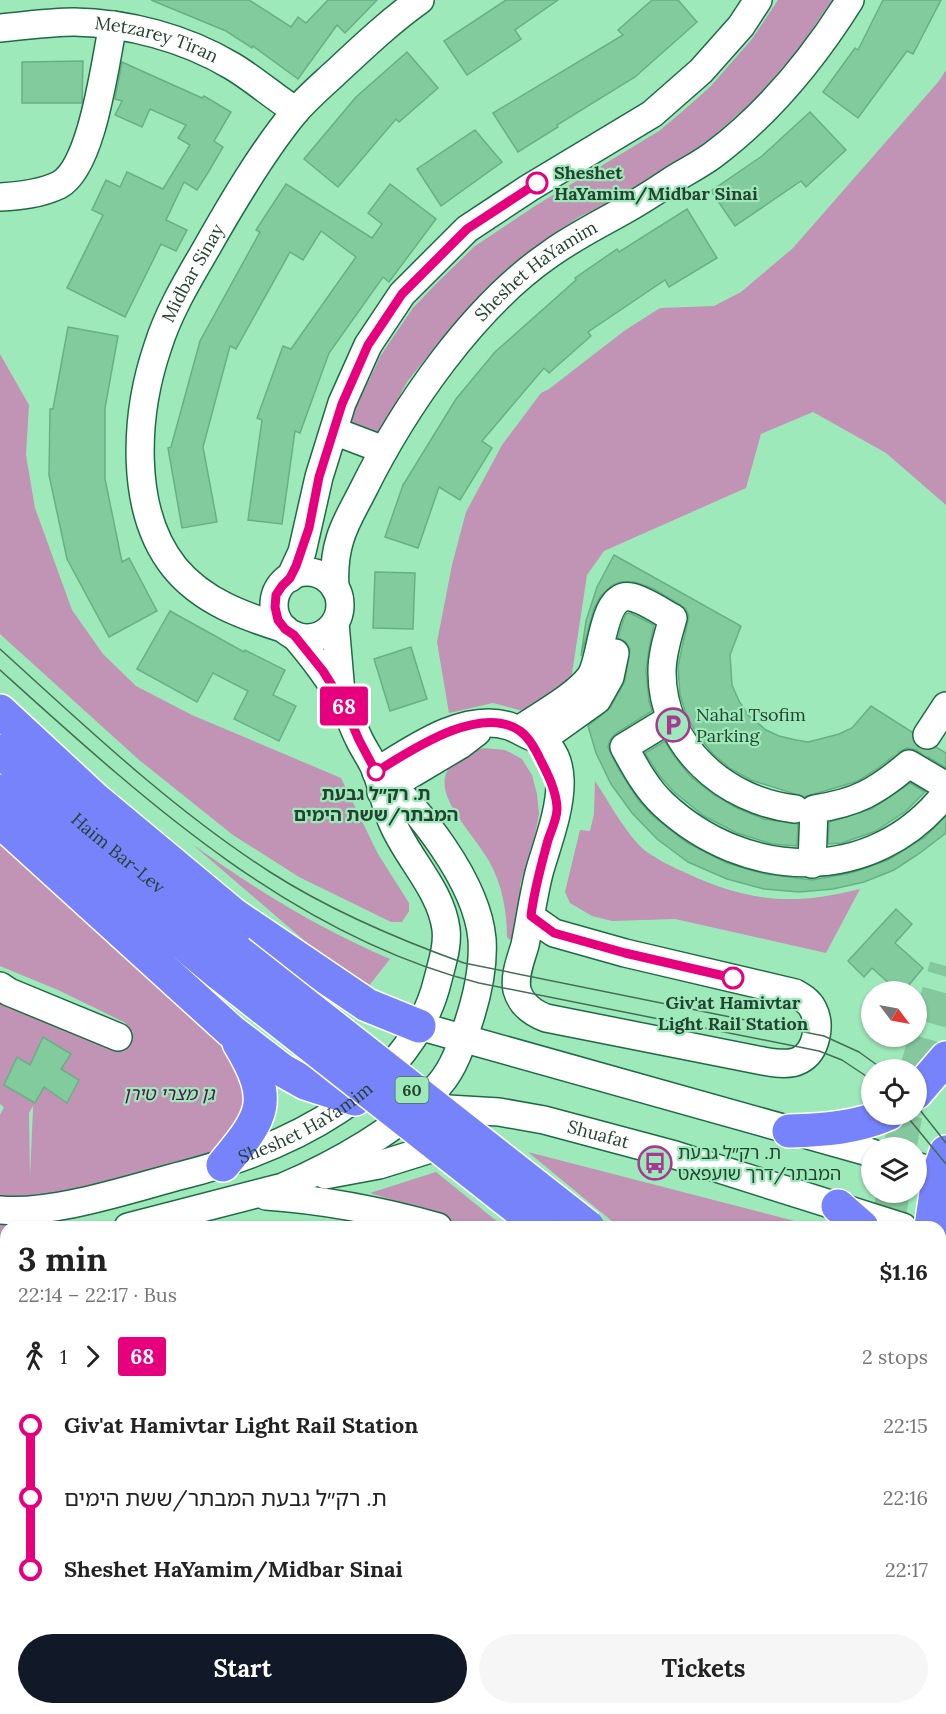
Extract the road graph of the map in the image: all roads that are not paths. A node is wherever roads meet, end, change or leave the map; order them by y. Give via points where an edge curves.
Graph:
1 (420, 0) edge
2 (758, 0) edge
3 (850, 0) edge
4 (112, 25) junction
5 (0, 28) edge
6 (296, 111) junction
7 (0, 197) edge
8 (334, 430) junction
9 (384, 450) junction
10 (284, 584) junction
11 (335, 588) junction
12 (212, 600) junction
13 (335, 623) junction
14 (289, 632) junction
15 (343, 703) junction
16 (946, 706) edge
17 (0, 711) edge
18 (670, 719) junction
19 (530, 735) junction
20 (927, 735) tunnel mouth
21 (0, 751) edge
22 (383, 783) junction
23 (946, 786) edge
24 (0, 791) edge
25 (946, 793) edge
26 (795, 810) dead end
27 (0, 821) edge
28 (812, 864) junction
29 (531, 916) junction
30 (229, 963) junction
31 (0, 986) edge
32 (419, 1026) junction
33 (231, 1031) junction
34 (118, 1037) dead end
35 (464, 1038) junction
36 (946, 1058) edge
37 (927, 1080) edge
38 (355, 1099) junction
39 (416, 1108) junction
40 (544, 1120) junction
41 (861, 1123) edge
42 (789, 1131) junction
43 (861, 1150) edge
44 (223, 1165) junction
45 (939, 1170) edge
46 (301, 1179) junction
47 (253, 1194) junction
48 (838, 1206) junction
49 (0, 1211) edge
50 (151, 1221) edge
51 (416, 1221) edge
52 (534, 1221) edge
53 (580, 1221) edge
54 (855, 1221) edge
55 (884, 1221) edge
56 (932, 1221) edge

1 - 6 street, Midbar Sinay
2 - 8 street via 741,26 700,71 652,114 467,229 425,270 402,294 368,345
3 - 9 street, Sheshet HaYamim via 813,57 739,134 712,156 549,254 496,299 422,388
4 - 5 street, Metzarey Tiran via 73,22
4 - 6 street, Metzarey Tiran via 191,46 232,66
4 - 7 street via 93,122 79,162 61,184 27,195
6 - 12 street, Midbar Sinay via 239,193 171,313 157,348 147,391 140,441 141,479 148,514 159,543 176,568
8 - 9 street
8 - 10 street via 304,544
9 - 11 street, Sheshet HaYamim via 340,538
10 - 11 street via 301,574 313,573
10 - 12 street via 254,601
10 - 14 street via 275,607 278,620
11 - 13 street via 340,607
12 - 14 street, Midbar Sinay
13 - 14 street via 317,636 302,638
13 - 15 street, Sheshet HaYamim
14 - 15 street, Sheshet HaYamim via 323,671
15 - 22 street, Sheshet HaYamim
16 - 20 street
17 - 32 highway via 96,800 234,915 367,1005
18 - 19 street via 662,672 673,618 627,596 608,612 590,677
18 - 26 street via 691,753 721,782 750,798
18 - 28 street via 624,747 642,780 661,802 722,845
19 - 22 street via 486,724 460,745
19 - 29 street via 550,751 559,769 561,788
21 - 30 highway, Haim Bar-Lev / 60
22 - 32 street, Sheshet HaYamim via 393,825 433,893 446,929 436,987
22 - 35 street, Sheshet HaYamim via 447,853 479,923 481,968
23 - 28 street via 909,764 867,795 814,809
24 - 30 highway, Haim Bar-Lev / 60
25 - 28 street via 920,821 881,847
27 - 33 highway
29 - 29 street via 564,936 795,993 808,1002 816,1016 811,1049 799,1061 779,1064 540,1016 525,1005 517,986
30 - 52 highway, 60, bridge
30 - 53 highway, 60, bridge
31 - 34 street
32 - 35 street
32 - 38 street, Sheshet HaYamim via 392,1064
33 - 38 highway via 305,1083
33 - 44 highway via 258,1079 261,1103 253,1125
35 - 39 street, Sheshet HaYamim via 440,1084
35 - 42 street
36 - 37 highway
38 - 39 street, Shuafat
38 - 44 street, Sheshet HaYamim via 305,1130
39 - 40 street, Shuafat via 499,1112
39 - 46 street, Sheshet HaYamim via 368,1143
40 - 46 street via 488,1130 379,1165
40 - 48 street, Shuafat via 675,1155
41 - 42 highway
42 - 43 street
44 - 49 street, Sheshet HaYamim via 59,1206
45 - 56 highway
46 - 47 street, Sheshet HaYamim
47 - 50 street, Sheshet HaYamim
47 - 51 street via 323,1202
48 - 54 highway
48 - 55 street, Shuafat

